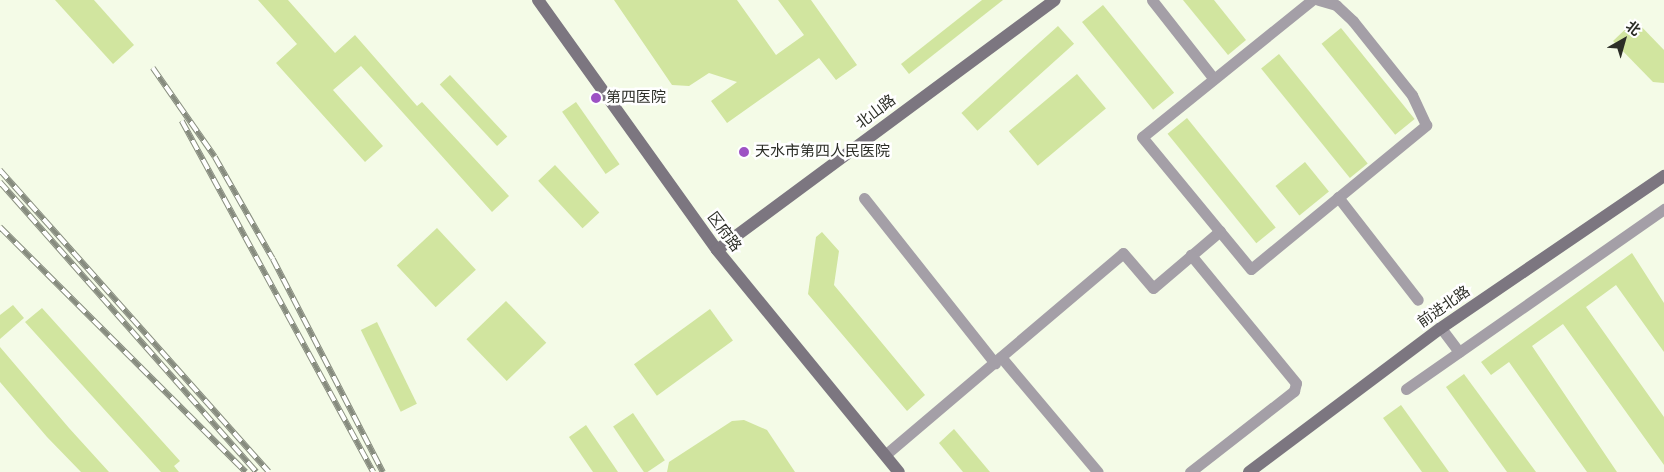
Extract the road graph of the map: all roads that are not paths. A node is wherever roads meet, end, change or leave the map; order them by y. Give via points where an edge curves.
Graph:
1 (538, 0) edge
2 (1055, 0) edge
3 (1152, 0) edge
4 (1312, 0) edge
5 (1319, 0) edge
6 (1214, 79) junction
7 (1664, 176) edge
8 (1338, 197) junction
9 (864, 198) dead end
10 (1664, 209) edge
11 (1220, 231) junction
12 (717, 250) junction
13 (1191, 255) junction
14 (1418, 300) dead end
15 (1441, 328) junction
16 (1459, 352) junction
17 (998, 360) junction
18 (1406, 389) dead end
19 (885, 456) junction
20 (899, 472) edge
21 (1098, 472) edge
22 (1190, 472) edge
23 (1249, 472) edge

1 - 12 main road, 区府路
2 - 12 main road, 北山路
3 - 6 street
4 - 6 street
5 - 8 street via 1336,5 1353,21 1412,95 1426,125
6 - 11 street via 1142,137
7 - 15 main road, 前进北路
8 - 11 street via 1252,269
8 - 14 street
9 - 17 street
10 - 16 street
11 - 13 street
12 - 19 main road, 区府路
13 - 17 street via 1153,288 1123,253
13 - 22 street via 1296,383 1294,391
15 - 16 street
15 - 23 main road, 前进北路
16 - 18 street
17 - 19 street
17 - 21 street
19 - 20 main road, 区府路

